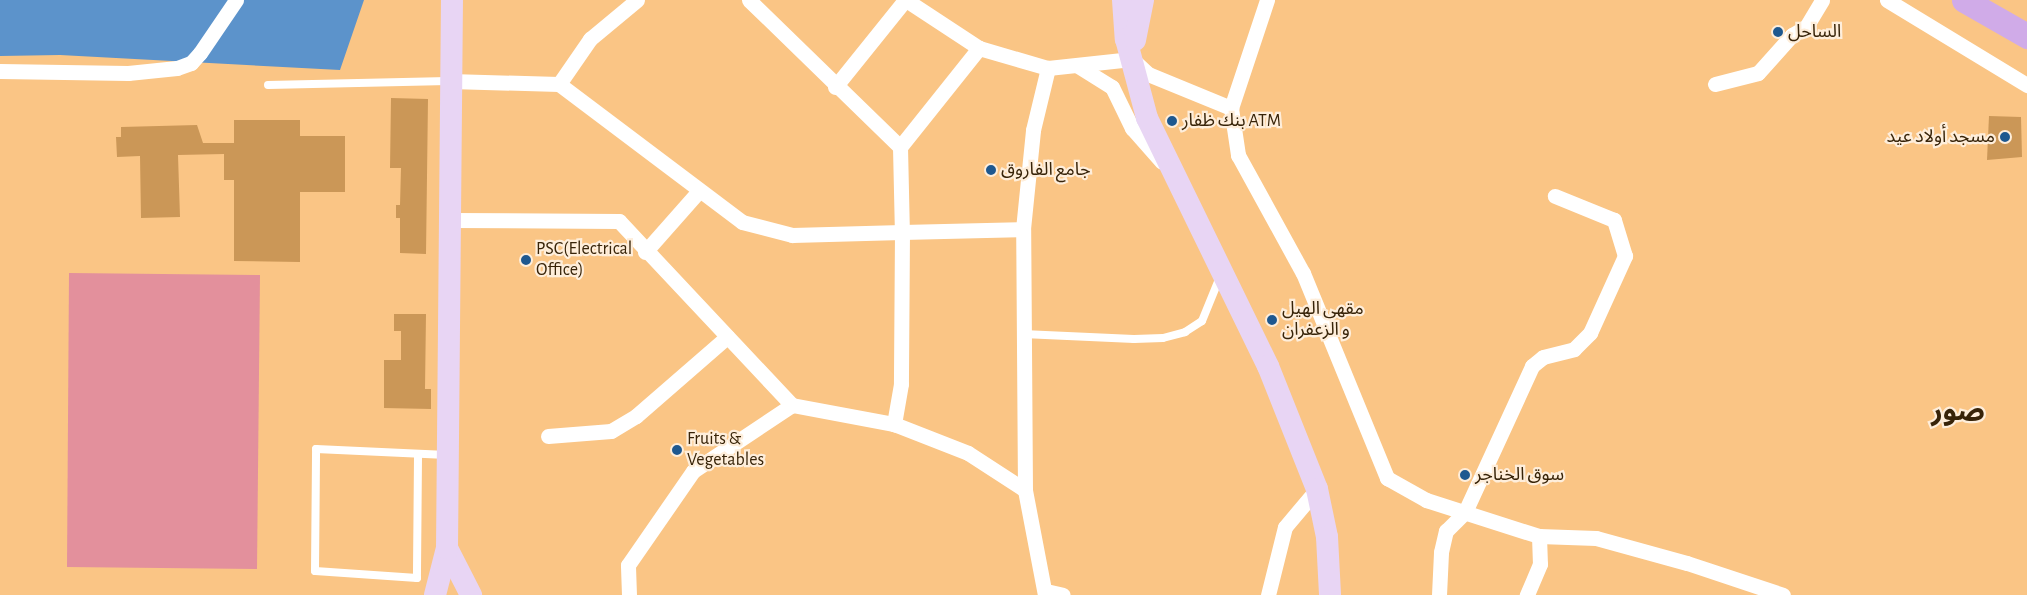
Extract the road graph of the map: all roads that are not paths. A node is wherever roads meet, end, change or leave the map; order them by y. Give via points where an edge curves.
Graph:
1 (236, 0) edge
2 (452, 0) edge
3 (638, 0) edge
4 (749, 0) edge
5 (905, 0) edge
6 (1123, 0) edge
7 (1143, 0) edge
8 (1267, 0) edge
9 (1822, 0) edge
10 (1886, 0) edge
11 (1964, 0) edge
12 (2027, 36) edge
13 (979, 48) junction
14 (1132, 58) junction
15 (1078, 66) junction
16 (1048, 68) junction
17 (0, 71) edge
18 (450, 81) junction
19 (559, 84) junction
20 (1715, 84) dead end
21 (268, 85) dead end
22 (2027, 85) edge
23 (835, 87) junction
24 (1231, 108) junction
25 (900, 147) junction
26 (1175, 176) junction
27 (698, 192) junction
28 (1555, 196) dead end
29 (450, 220) junction
30 (1023, 229) junction
31 (902, 232) junction
32 (645, 252) junction
33 (1221, 273) junction
34 (1023, 334) junction
35 (727, 337) junction
36 (792, 405) junction
37 (894, 424) junction
38 (548, 436) dead end
39 (449, 455) junction
40 (418, 456) junction
41 (1317, 489) junction
42 (1025, 490) junction
43 (1465, 512) junction
44 (1539, 536) junction
45 (447, 548) junction
46 (1743, 589) edge
47 (1045, 593) edge
48 (435, 595) edge
49 (471, 595) edge
50 (629, 595) edge
51 (1063, 595) edge
52 (1268, 595) edge
53 (1330, 595) edge
54 (1439, 595) edge
55 (1527, 595) edge
56 (1783, 595) edge

1 - 17 street via 200,53 191,63 177,68 128,73
2 - 18 street
3 - 19 street via 590,39
4 - 23 street
5 - 13 street
5 - 23 street
6 - 14 street
7 - 14 street
8 - 24 street
9 - 20 street via 1806,27 1792,35 1758,74
10 - 22 street
11 - 12 main road
13 - 16 street
13 - 25 street
14 - 15 street
14 - 24 street via 1148,74
14 - 26 street via 1139,97
15 - 16 street
15 - 26 street via 1112,87 1132,128
16 - 30 street via 1034,130
18 - 19 street
18 - 21 lane
18 - 29 street
19 - 27 street
23 - 25 street
24 - 43 street via 1238,155 1303,273 1387,478 1426,500
25 - 31 street
26 - 33 street
27 - 31 street via 742,222 792,235
27 - 32 street
28 - 43 street via 1614,220 1625,256 1590,333 1574,349 1543,357 1532,366
29 - 32 street via 619,221
29 - 39 street
30 - 31 street
30 - 34 street
31 - 37 street via 901,384
32 - 35 street
33 - 34 lane via 1202,321 1185,332 1163,338
33 - 41 street via 1268,366
34 - 42 street
35 - 36 street
35 - 38 street via 636,416 610,430
36 - 37 street
36 - 50 street via 693,471 628,565
37 - 42 street via 968,453
39 - 40 lane
39 - 45 street
40 - 40 lane via 316,449 315,571 417,578
41 - 52 street via 1285,527
41 - 53 street via 1327,537
42 - 47 street
43 - 44 street
43 - 54 street via 1446,532 1441,552
44 - 46 street via 1596,538
44 - 55 street via 1540,564
45 - 48 street
45 - 49 street
46 - 56 street
47 - 51 street

